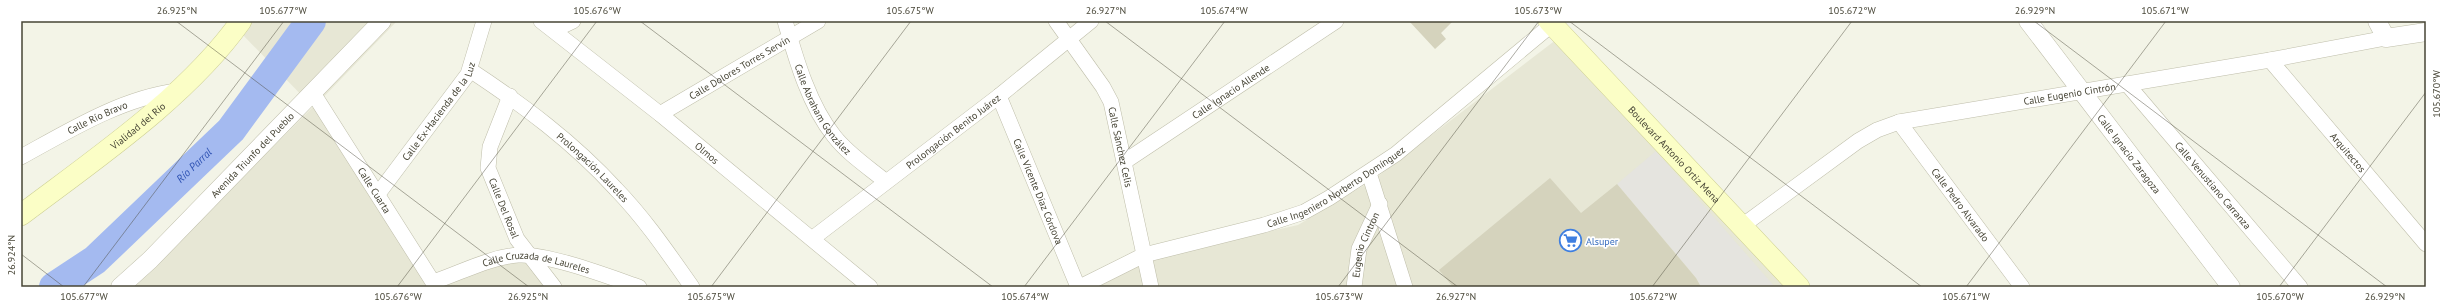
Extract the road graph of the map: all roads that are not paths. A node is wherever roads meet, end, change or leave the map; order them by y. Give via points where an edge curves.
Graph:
1 (241, 21) edge
2 (382, 21) edge
3 (484, 21) edge
4 (541, 21) edge
5 (573, 21) edge
6 (785, 21) edge
7 (818, 21) edge
8 (1056, 21) edge
9 (1091, 21) edge
10 (1336, 21) edge
11 (2028, 21) edge
12 (2377, 21) edge
13 (1552, 22) edge
14 (554, 30) junction
15 (2426, 32) edge
16 (790, 38) junction
17 (2386, 38) junction
18 (1068, 40) junction
19 (2270, 60) junction
20 (470, 70) junction
21 (2127, 84) junction
22 (178, 91) junction
23 (2081, 91) junction
24 (313, 92) junction
25 (510, 96) junction
26 (998, 96) junction
27 (660, 114) junction
28 (1899, 122) junction
29 (21, 157) edge
30 (1124, 162) junction
31 (1369, 173) junction
32 (885, 181) junction
33 (378, 194) junction
34 (1380, 204) junction
35 (21, 215) edge
36 (1742, 226) junction
37 (813, 238) junction
38 (2426, 244) edge
39 (1144, 255) junction
40 (530, 256) junction
41 (435, 284) edge
42 (120, 287) edge
43 (554, 287) edge
44 (639, 287) edge
45 (692, 287) edge
46 (870, 287) edge
47 (1079, 287) edge
48 (1151, 287) edge
49 (1354, 287) edge
50 (1405, 287) edge
51 (1799, 287) edge
52 (2022, 287) edge
53 (2231, 287) edge
54 (2300, 287) edge

1 - 22 main road, Vialidad del Río via 211,58
2 - 24 street, Avenida Triunfo del Pueblo
3 - 20 street, Calle Ex-Hacienda de la Luz
4 - 14 street, Olmos
5 - 14 street
6 - 16 street, Calle Abraham González
7 - 16 street, Calle Dolores Torres Servín
8 - 18 street, Calle Sánchez Celis
9 - 18 street, Prolongación Benito Juárez
10 - 30 street, Calle Ignacio Allende
11 - 23 street, Calle Ignacio Zaragoza
12 - 17 street
13 - 31 street, Calle Ingeniero Norberto Domínguez via 1396,154
13 - 36 main road, Boulevard Antonio Ortiz Mena
14 - 27 street, Olmos
15 - 17 street, Calle Eugenio Cintrón
16 - 27 street, Calle Dolores Torres Servín
16 - 32 street, Calle Abraham González via 822,118 850,153
17 - 19 street, Calle Eugenio Cintrón
18 - 26 street, Prolongación Benito Juárez
18 - 30 street, Calle Sánchez Celis via 1111,102
19 - 21 street, Calle Eugenio Cintrón
19 - 38 street, Arquitectos
20 - 25 street, Prolongación Laureles
20 - 33 street, Calle Ex-Hacienda de la Luz
21 - 23 street, Calle Eugenio Cintrón
21 - 54 street, Calle Venustiano Carranza
22 - 29 street, Calle Río Bravo via 136,100 92,119
22 - 35 main road, Vialidad del Río
23 - 28 street, Calle Eugenio Cintrón
23 - 53 street, Calle Ignacio Zaragoza
24 - 33 street, Calle Cuarta
24 - 42 street, Avenida Triunfo del Pueblo via 150,260
25 - 40 street, Calle Del Rosal via 490,147 488,168 517,239
25 - 45 street, Prolongación Laureles via 574,147 616,189 653,231
26 - 32 street, Prolongación Benito Juárez
26 - 47 street, Calle Vicente Díaz Córdova
27 - 37 street, Olmos via 753,192
28 - 36 street, Calle Eugenio Cintrón via 1858,141
28 - 52 street, Calle Pedro Alvarado
30 - 39 street, Calle Sánchez Celis
31 - 34 street
31 - 39 street, Calle Ingeniero Norberto Domínguez via 1329,198 1286,219
32 - 37 street, Prolongación Benito Juárez
33 - 41 street, Calle Cuarta
34 - 49 street, Eugenio Cintron via 1359,249
34 - 50 street
36 - 51 main road, Boulevard Antonio Ortiz Mena
37 - 46 street, Olmos
39 - 47 street, Calle Ingeniero Norberto Domínguez
39 - 48 street, Calle Sánchez Celis
40 - 41 street, Calle Cruzada de Laureles via 507,258
40 - 43 street, Calle Del Rosal
40 - 44 street, Calle Cruzada de Laureles via 570,265

